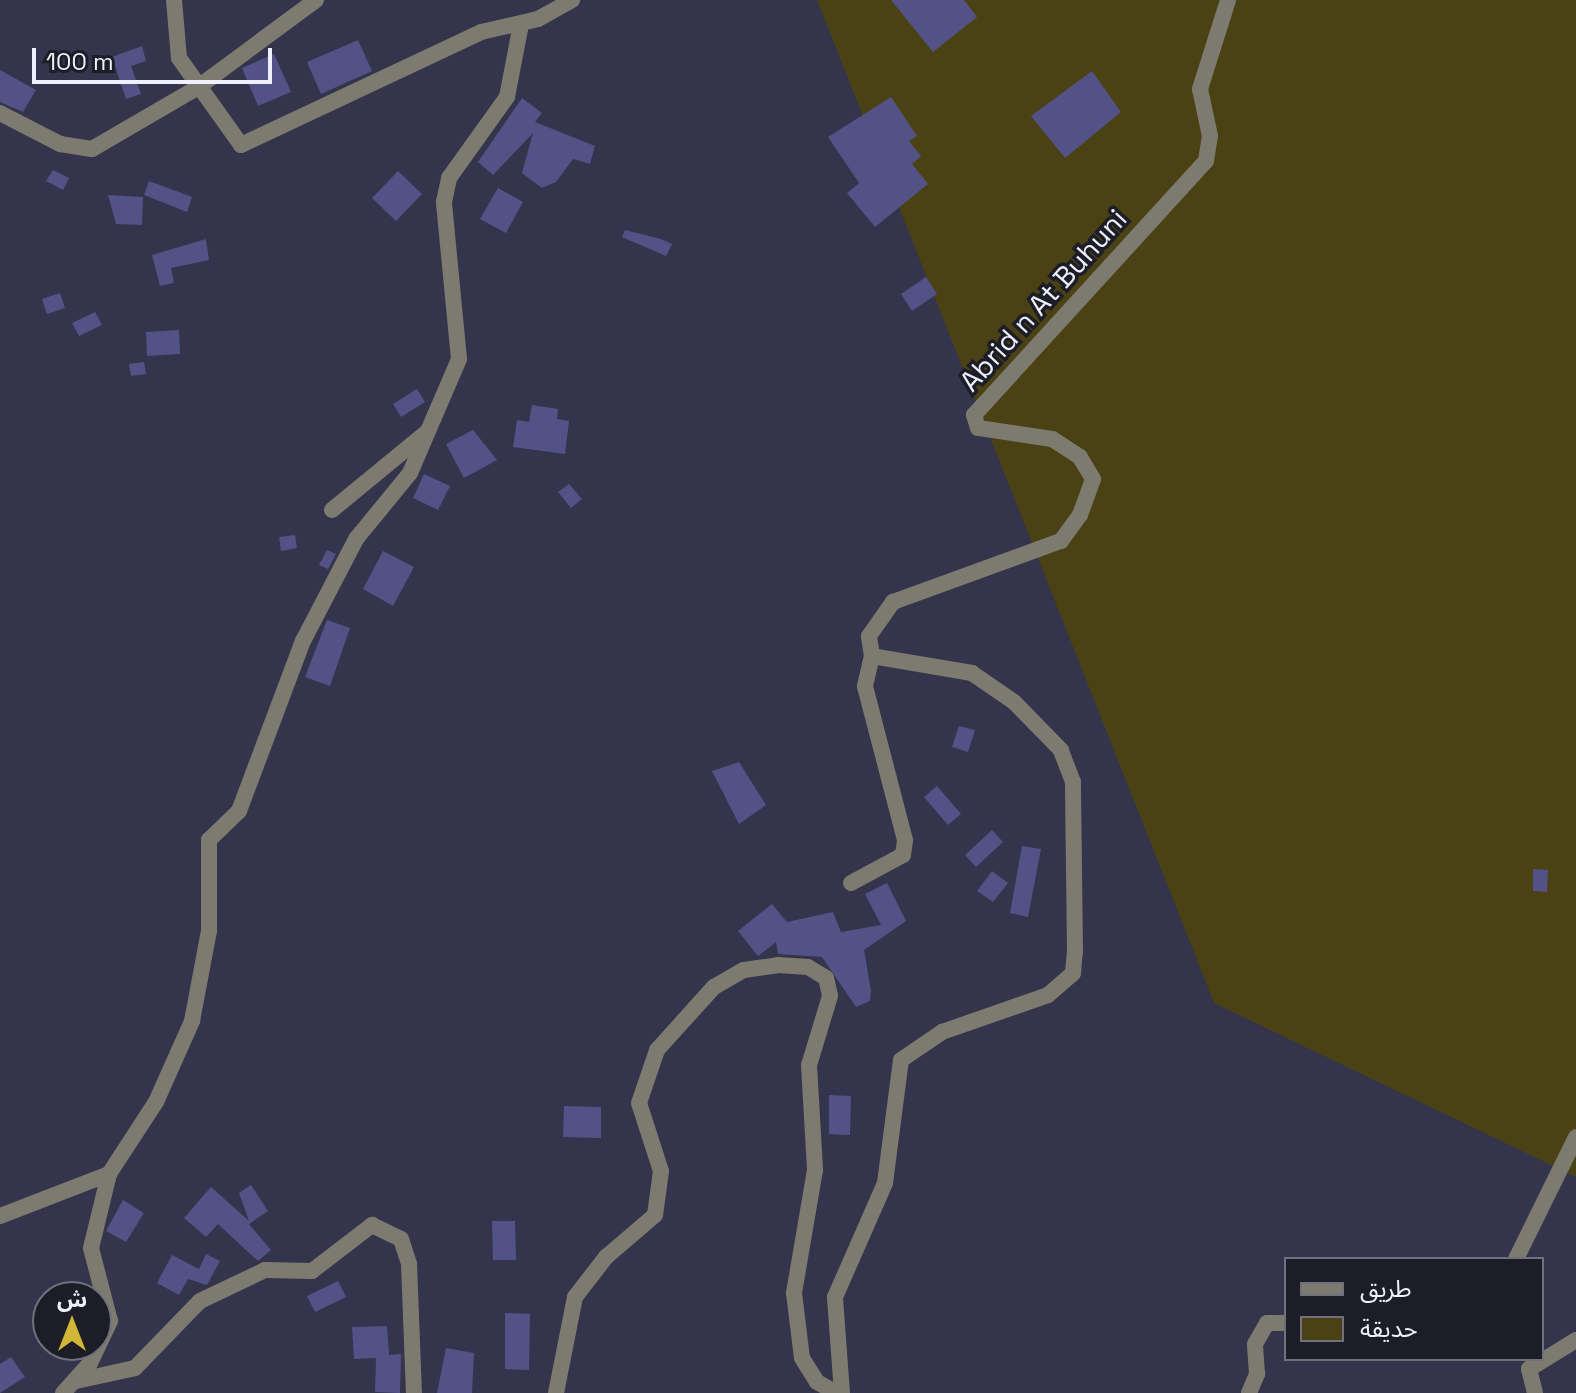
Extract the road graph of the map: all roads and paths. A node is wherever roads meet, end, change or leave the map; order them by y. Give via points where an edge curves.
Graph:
1 (174, 0) edge
2 (316, 0) edge
3 (572, 0) edge
4 (1228, 0) edge
5 (521, 24) junction
6 (197, 88) junction
7 (0, 113) edge
8 (430, 430) junction
9 (332, 510) dead end
10 (872, 656) junction
11 (851, 883) dead end
12 (1576, 1137) edge
13 (109, 1174) junction
14 (0, 1216) edge
15 (1517, 1257) edge
16 (1284, 1323) edge
17 (1576, 1340) edge
18 (1544, 1360) edge
19 (1542, 1361) edge
20 (71, 1388) edge
21 (414, 1393) edge
22 (556, 1393) edge
23 (839, 1393) edge
24 (1249, 1393) edge
25 (1535, 1393) edge

1 - 6 street via 179,58
2 - 6 street
3 - 5 street
4 - 10 street, Abrid n At Buhuni via 1200,89 1210,136 1206,161 974,415 978,428 1052,439 1080,457 1093,479 1080,515 1061,541 893,602 869,636
5 - 6 street via 481,32 241,145
5 - 8 street via 507,97 449,178 444,202 459,359
6 - 7 street via 92,149 60,144
8 - 9 street
8 - 13 street via 410,473 356,539 295,658 239,811 209,840 209,931 192,1021 156,1102
10 - 11 street via 865,686 905,840 903,855
10 - 23 street via 972,673 1014,702 1061,750 1073,782 1075,952 1073,973 1048,995 942,1032 901,1060 885,1183 835,1297
12 - 15 street
13 - 14 street
13 - 20 street via 91,1248 110,1321
16 - 24 street via 1267,1323 1255,1344 1257,1374
17 - 18 street
19 - 25 street via 1529,1369
20 - 21 street via 135,1368 208,1296 265,1270 312,1271 372,1225 401,1239 409,1264
22 - 23 street via 575,1297 659,1202 661,1171 639,1103 657,1050 714,987 744,970 778,965 808,967 826,978 830,996 809,1065 815,1170 794,1293 802,1358 817,1382

